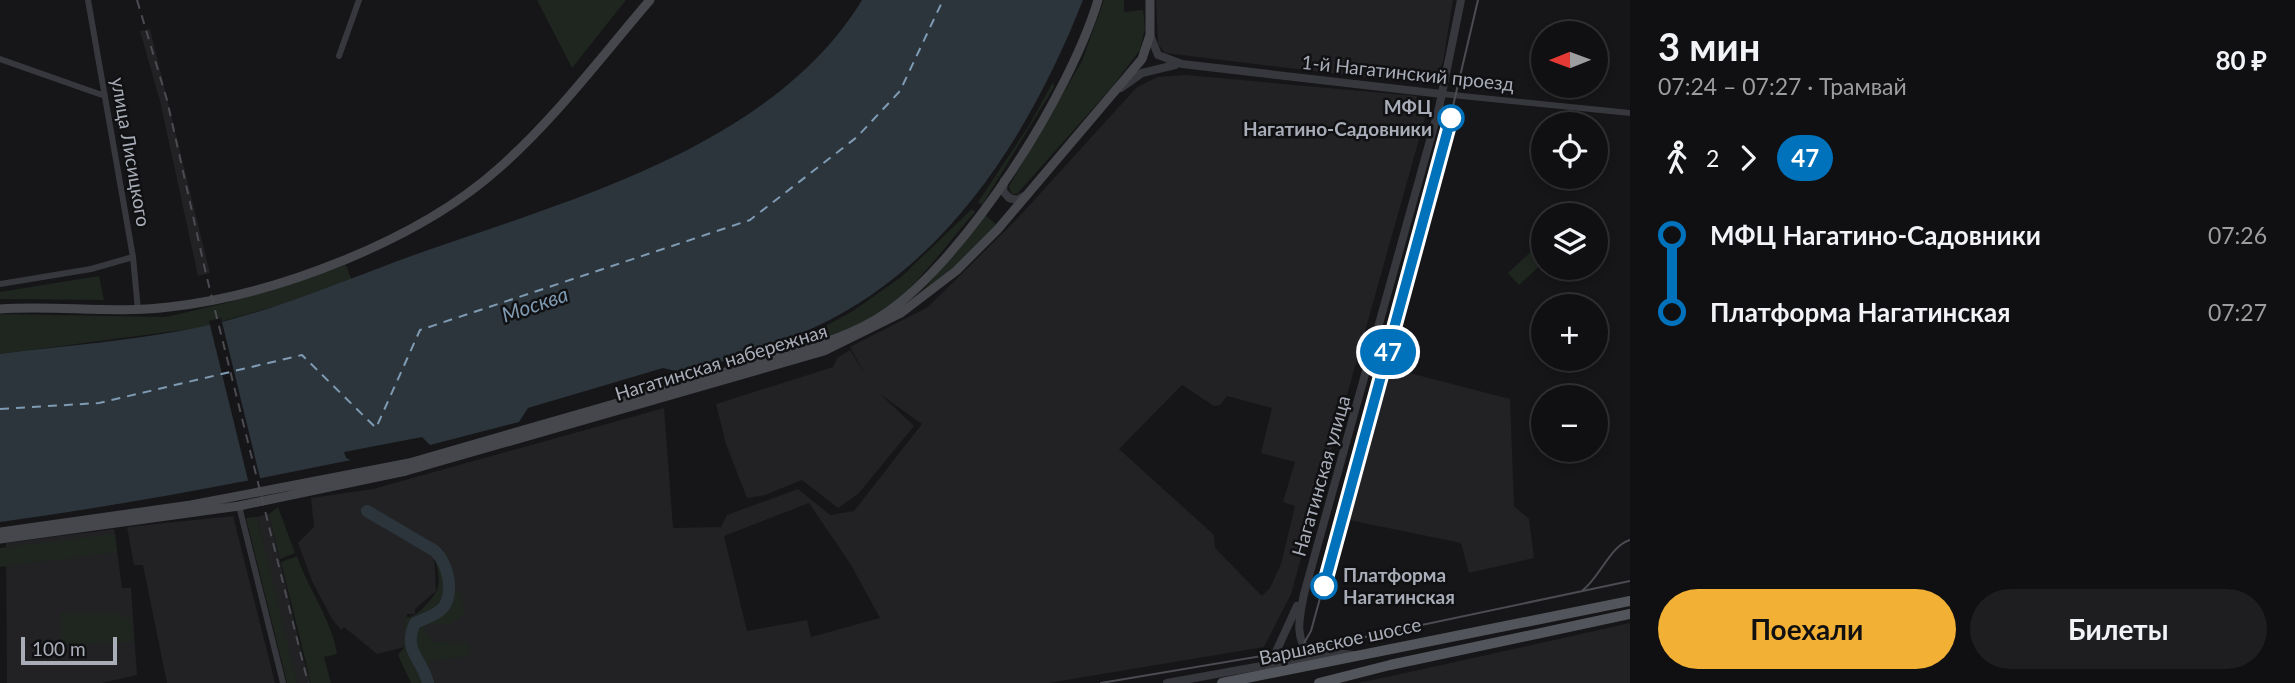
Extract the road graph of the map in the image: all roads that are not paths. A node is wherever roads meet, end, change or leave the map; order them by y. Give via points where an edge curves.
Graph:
1 (88, 0) edge
2 (359, 0) edge
3 (650, 0) edge
4 (1098, 0) edge
5 (1150, 0) edge
6 (1461, 0) edge
7 (1150, 35) junction
8 (339, 56) dead end
9 (0, 59) edge
10 (1182, 64) junction
11 (1119, 90) junction
12 (1442, 94) junction
13 (105, 96) junction
14 (1630, 113) edge
15 (1004, 181) junction
16 (1026, 194) junction
17 (133, 257) junction
18 (0, 284) edge
19 (0, 310) edge
20 (138, 310) junction
21 (239, 506) junction
22 (0, 532) edge
23 (0, 539) edge
24 (1304, 594) junction
25 (1630, 601) edge
26 (1630, 614) edge
27 (1354, 655) junction
28 (1311, 658) junction
29 (1269, 670) junction
30 (283, 683) edge
31 (1167, 683) edge
32 (1222, 683) edge
33 (1320, 683) edge

1 - 13 street, улица Лисицкого
2 - 8 street
3 - 20 main road via 519,149 437,214 305,274 224,296
4 - 15 main road, Нагатинская набережная via 1080,51
5 - 7 main road, Нагатинская набережная
6 - 12 street, Нагатинская улица
7 - 10 street via 1158,55
7 - 11 main road, Нагатинская набережная via 1142,59
9 - 13 street
10 - 11 street via 1142,73
10 - 12 street, 1-й Нагатинский проезд
11 - 16 main road, Нагатинская набережная
12 - 14 street, 1-й Нагатинский проезд
12 - 24 street, Нагатинская улица
13 - 17 street, улица Лисицкого
15 - 16 street via 1003,191 1009,198 1017,200
15 - 22 main road, Нагатинская набережная via 923,282 884,315 849,334 451,452 191,505
16 - 21 main road, Нагатинская набережная via 998,229 938,286 901,313 824,351 471,454
17 - 18 street
17 - 20 street, улица Лисицкого
19 - 20 main road
21 - 23 main road, Нагатинская набережная
21 - 30 street
24 - 28 street via 1298,629
24 - 29 street
25 - 27 main road, Варшавское шоссе
26 - 33 main road, Варшавское шоссе
27 - 28 street
27 - 29 main road, Варшавское шоссе
28 - 29 street
29 - 31 street
29 - 32 main road, Варшавское шоссе

